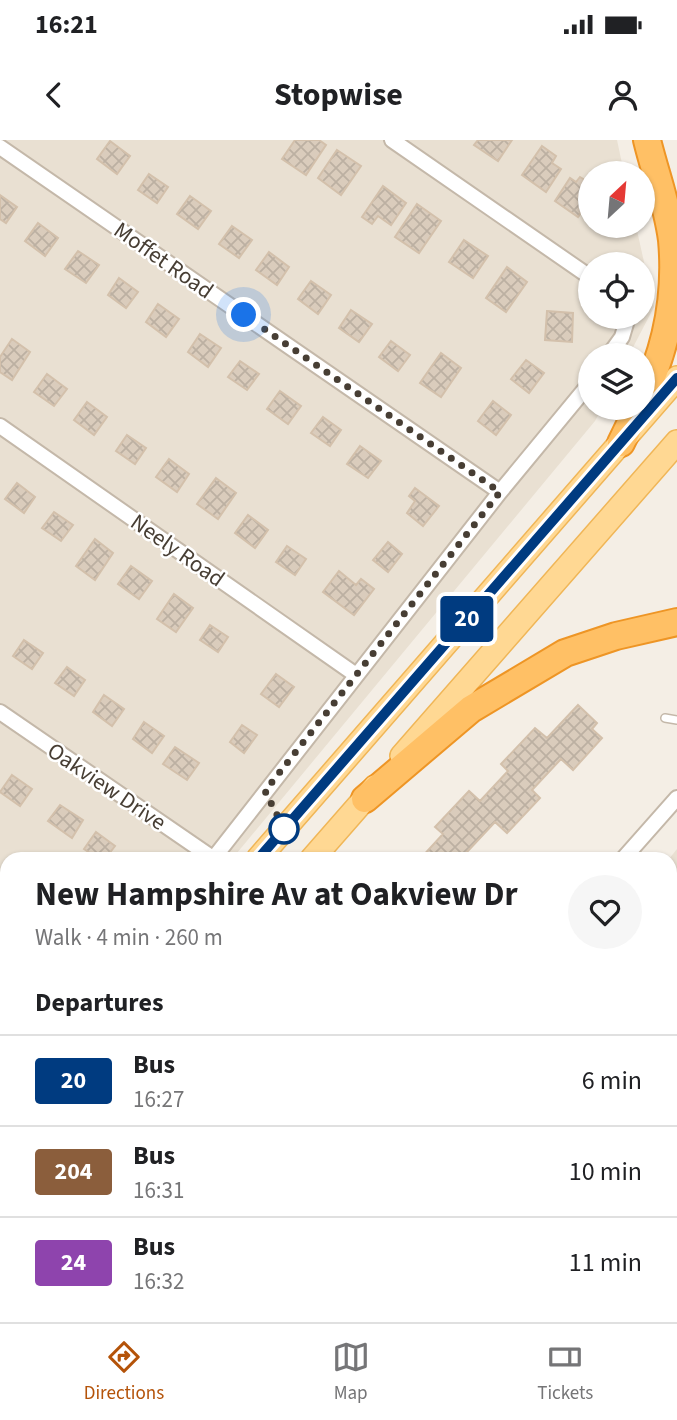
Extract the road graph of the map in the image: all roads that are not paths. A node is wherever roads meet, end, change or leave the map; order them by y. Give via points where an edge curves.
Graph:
1 (392, 140) edge
2 (646, 140) edge
3 (0, 147) edge
4 (578, 269) edge
5 (655, 367) edge
6 (677, 378) edge
7 (578, 398) edge
8 (632, 420) edge
9 (0, 426) edge
10 (677, 442) edge
11 (621, 443) junction
12 (500, 492) junction
13 (677, 622) edge
14 (356, 675) junction
15 (0, 712) edge
16 (665, 718) dead end
17 (677, 720) edge
18 (677, 798) edge
19 (365, 799) junction
20 (204, 852) edge
21 (219, 852) edge
22 (264, 852) edge
23 (318, 852) edge
24 (629, 852) edge

1 - 4 street
2 - 5 highway via 672,238 674,273 670,317
3 - 12 street, Moffet Road
6 - 11 main road
7 - 12 street
8 - 11 highway
9 - 14 street, Neely Road
10 - 19 main road
11 - 22 main road
12 - 14 street
13 - 19 highway via 565,653 471,709
14 - 21 street
15 - 20 street, Oakview Drive
16 - 17 lane
18 - 24 street
19 - 23 main road

